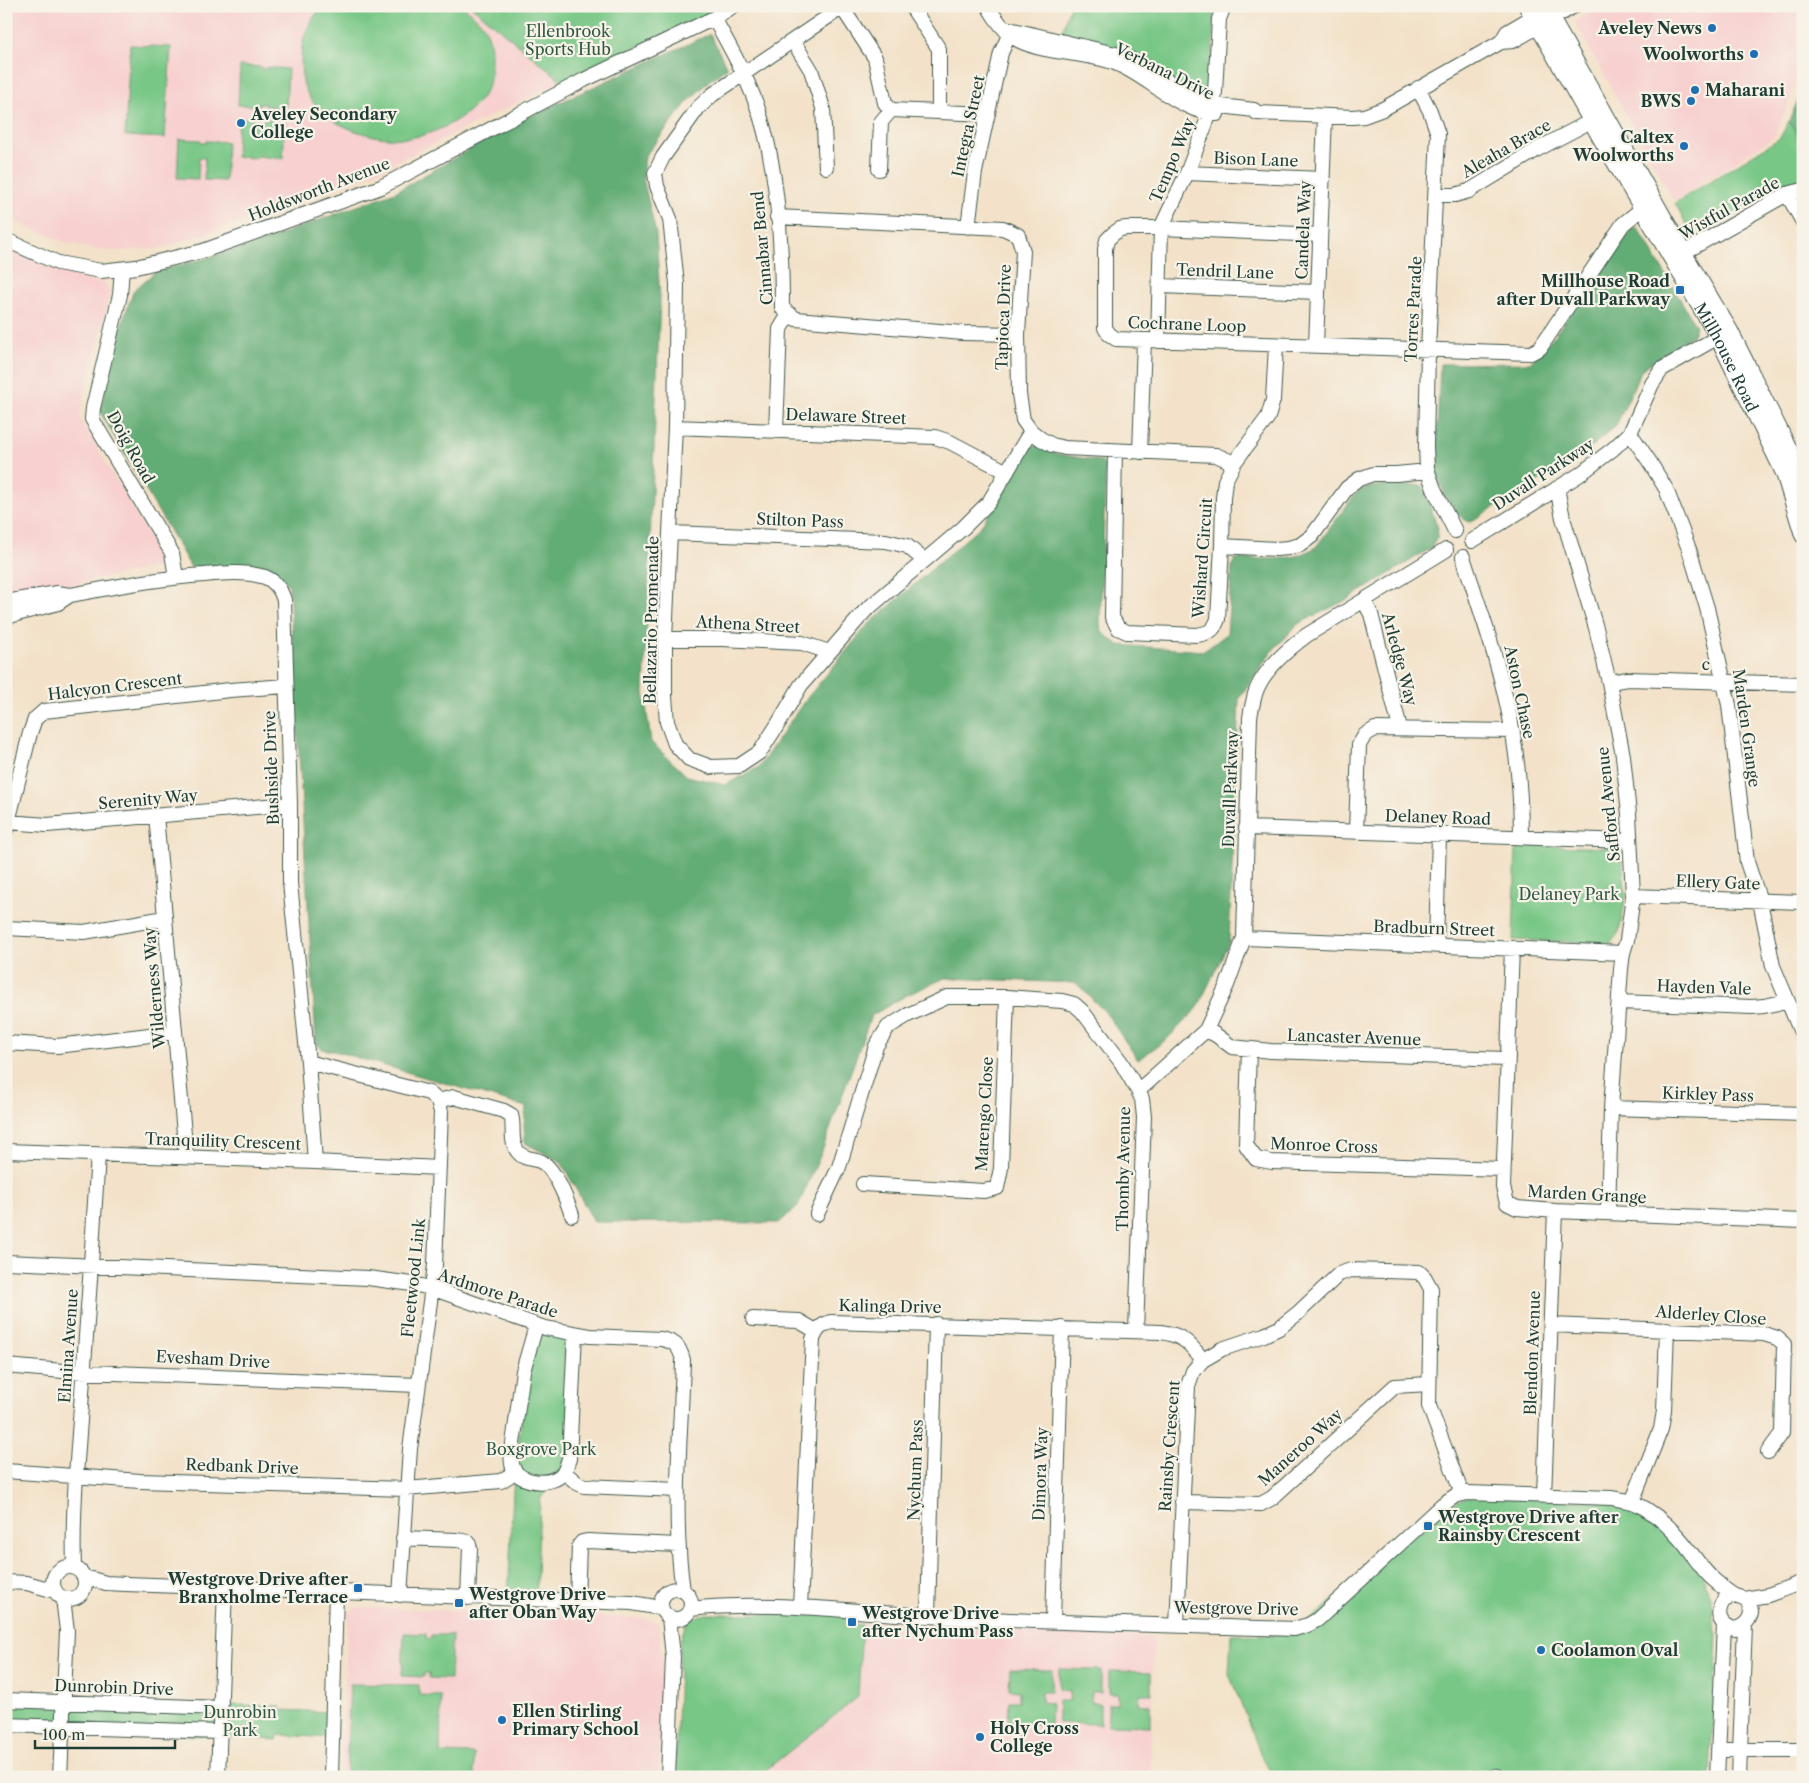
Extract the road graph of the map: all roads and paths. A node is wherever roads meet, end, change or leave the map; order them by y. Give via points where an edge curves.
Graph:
1 (733, 6) edge
2 (911, 6) edge
3 (988, 6) edge
4 (1224, 6) edge
5 (1574, 6) edge
6 (842, 7) edge
7 (1542, 13) edge
8 (714, 18) junction
9 (1007, 31) junction
10 (793, 41) junction
11 (744, 73) junction
12 (1418, 88) junction
13 (1212, 109) junction
14 (891, 110) junction
15 (939, 112) junction
16 (988, 114) junction
17 (1325, 116) junction
18 (1591, 121) junction
19 (826, 167) dead end
20 (879, 169) dead end
21 (1187, 173) junction
22 (1323, 179) junction
23 (1803, 190) edge
24 (1436, 194) junction
25 (1786, 194) junction
26 (1643, 208) junction
27 (777, 217) junction
28 (1803, 222) edge
29 (968, 227) junction
30 (1162, 228) junction
31 (1320, 235) junction
32 (6, 240) edge
33 (1678, 256) junction
34 (122, 269) junction
35 (1160, 286) junction
36 (1318, 292) junction
37 (789, 314) junction
38 (1018, 334) junction
39 (1724, 334) junction
40 (1144, 340) junction
41 (1158, 341) junction
42 (1276, 345) junction
43 (1316, 345) junction
44 (1428, 351) junction
45 (675, 427) junction
46 (776, 431) junction
47 (1031, 431) junction
48 (1630, 433) junction
49 (1116, 451) junction
50 (1140, 452) junction
51 (1234, 463) junction
52 (1428, 471) junction
53 (1007, 472) junction
54 (1795, 475) edge
55 (1557, 488) junction
56 (1455, 531) junction
57 (670, 533) junction
58 (1803, 535) edge
59 (1472, 541) junction
60 (1222, 546) junction
61 (1446, 550) junction
62 (1463, 557) junction
63 (924, 560) junction
64 (176, 577) junction
65 (70, 595) junction
66 (1364, 601) junction
67 (6, 602) edge
68 (6, 617) edge
69 (664, 638) junction
70 (829, 652) junction
71 (1609, 682) junction
72 (1724, 682) junction
73 (1803, 684) edge
74 (286, 686) junction
75 (1400, 728) junction
76 (1513, 731) junction
77 (290, 804) junction
78 (156, 816) junction
79 (7, 826) edge
80 (1246, 828) junction
81 (1356, 832) junction
82 (1439, 835) junction
83 (1521, 837) junction
84 (1630, 841) junction
85 (1633, 896) junction
86 (1760, 901) junction
87 (1803, 902) edge
88 (165, 918) junction
89 (6, 928) edge
90 (1244, 938) junction
91 (1436, 945) junction
92 (1512, 948) junction
93 (1623, 953) junction
94 (1007, 997) junction
95 (1788, 1001) junction
96 (1619, 1002) junction
97 (1206, 1030) junction
98 (175, 1032) junction
99 (1803, 1037) edge
100 (6, 1043) edge
101 (1249, 1049) junction
102 (1506, 1059) junction
103 (308, 1062) junction
104 (1138, 1091) junction
105 (438, 1101) junction
106 (1612, 1108) junction
107 (1803, 1114) edge
108 (6, 1151) edge
109 (98, 1154) junction
110 (186, 1158) junction
111 (315, 1162) junction
112 (439, 1168) junction
113 (1503, 1169) junction
114 (863, 1184) dead end
115 (1555, 1211) junction
116 (1608, 1212) junction
117 (817, 1214) dead end
118 (572, 1215) dead end
119 (1803, 1221) edge
120 (6, 1262) edge
121 (92, 1266) junction
122 (431, 1288) junction
123 (753, 1318) dead end
124 (936, 1324) junction
125 (1551, 1325) junction
126 (536, 1326) junction
127 (1062, 1328) junction
128 (1667, 1329) junction
129 (816, 1331) junction
130 (1136, 1331) junction
131 (575, 1334) junction
132 (1203, 1360) junction
133 (6, 1366) edge
134 (84, 1371) junction
135 (1429, 1384) junction
136 (418, 1385) junction
137 (1768, 1452) dead end
138 (514, 1470) junction
139 (6, 1471) edge
140 (564, 1472) junction
141 (76, 1478) junction
142 (406, 1489) junction
143 (678, 1490) junction
144 (1462, 1494) junction
145 (1544, 1496) junction
146 (1182, 1502) junction
147 (1632, 1502) junction
148 (403, 1538) junction
149 (678, 1545) junction
150 (1705, 1572) junction
151 (6, 1582) edge
152 (69, 1583) junction
153 (1799, 1584) edge
154 (225, 1588) junction
155 (336, 1592) junction
156 (400, 1595) junction
157 (468, 1598) junction
158 (1740, 1598) junction
159 (578, 1602) junction
160 (677, 1603) junction
161 (1720, 1605) junction
162 (800, 1607) junction
163 (928, 1616) junction
164 (1748, 1619) junction
165 (1052, 1621) junction
166 (1177, 1625) junction
167 (1724, 1625) junction
168 (6, 1700) edge
169 (63, 1702) junction
170 (220, 1708) junction
171 (6, 1725) edge
172 (62, 1727) junction
173 (220, 1732) junction
174 (1718, 1750) junction
175 (1803, 1750) edge
176 (1740, 1751) junction
177 (60, 1777) edge
178 (218, 1777) edge
179 (331, 1777) edge
180 (668, 1777) edge
181 (1717, 1777) edge
182 (1739, 1777) edge

1 - 8 street, Holdsworth Avenue
2 - 15 street via 939,50
3 - 9 street, Verbana Drive
4 - 13 street, Tempo Way via 1219,19
5 - 7 street, Verbana Drive
6 - 10 street
6 - 14 street via 875,58 885,104
7 - 12 street, Verbana Drive via 1513,41 1500,42
7 - 18 main road, Millhouse Road
7 - 33 main road, Millhouse Road
8 - 11 street, Cinnabar Bend
8 - 34 street, Holdsworth Avenue via 584,80 381,187 203,251
9 - 13 street, Verbana Drive via 1028,44 1114,62 1193,108
9 - 16 street, Integra Street
10 - 11 street
10 - 19 street via 811,70 823,108
11 - 27 street, Cinnabar Bend via 760,115 770,157
11 - 45 street, Bellazario Promenade via 698,108 655,173 670,219 677,284
12 - 17 street, Verbana Drive via 1373,114
12 - 24 street, Torres Parade via 1438,134
13 - 17 street, Verbana Drive
13 - 21 street, Tempo Way
14 - 15 street
14 - 20 street via 881,122
15 - 16 street
16 - 29 street, Integra Street via 975,172
17 - 22 street, Candela Way
18 - 24 street, Aleaha Brace via 1469,191 1455,196
18 - 26 main road, Millhouse Road
21 - 22 street, Bison Lane
21 - 30 street, Tempo Way
22 - 31 street, Candela Way
23 - 25 street, Wistful Parade
24 - 44 street, Torres Parade
25 - 28 street
25 - 33 street, Wistful Parade
26 - 33 main road, Millhouse Road
26 - 44 street, Cochrane Loop via 1623,224 1540,348 1531,353
27 - 29 street, Tapioca Drive
27 - 37 street, Cinnabar Bend via 782,308
29 - 38 street, Tapioca Drive via 1003,228 1018,235 1023,251
30 - 31 street, Cochrane Loop
30 - 35 street
30 - 40 street, Cochrane Loop via 1120,229 1107,240 1105,249 1105,328 1116,339
31 - 36 street, Candela Way
32 - 34 street, Holdsworth Avenue via 58,263 101,271
33 - 39 main road, Millhouse Road
34 - 64 street, Doig Road via 120,295 92,419 172,553
35 - 36 street, Tendril Lane
35 - 41 street
36 - 43 street, Candela Way
37 - 38 street, Cinnabar Bend via 796,319
37 - 46 street via 780,329
38 - 47 street, Tapioca Drive via 1019,394 1024,420
39 - 48 street, Duvall Parkway via 1662,370 1652,384
39 - 54 main road, Millhouse Road
40 - 41 street, Cochrane Loop
40 - 50 street
41 - 42 street, Cochrane Loop
42 - 43 street, Cochrane Loop
42 - 51 street, Wishard Circuit via 1273,400 1268,417
43 - 44 street, Cochrane Loop
44 - 52 street, Torres Parade
45 - 46 street, Delaware Street
45 - 57 street, Bellazario Promenade
46 - 53 street, Delaware Street via 935,437
47 - 49 street via 1052,445
47 - 53 street, Bellazario Promenade
48 - 55 street, Duvall Parkway via 1579,475
48 - 72 street, Marden Grange via 1666,490 1689,549
49 - 50 street
49 - 60 street, Wishard Circuit via 1112,617 1118,628 1127,632 1198,635 1214,629 1218,619
50 - 51 street via 1216,455
51 - 60 street, Wishard Circuit via 1225,481
52 - 56 street, Torres Parade
52 - 60 street via 1373,474 1359,478 1347,488 1312,536 1300,545 1276,549
53 - 63 street, Bellazario Promenade via 989,502
54 - 58 main road, Millhouse Road
55 - 59 street, Duvall Parkway
55 - 71 street, Safford Avenue
56 - 59 street via 1464,531
56 - 61 street via 1446,539
57 - 63 street, Stilton Pass via 886,541 907,546
57 - 69 street, Bellazario Promenade
59 - 62 street via 1472,549
61 - 62 street via 1454,557
61 - 66 street, Duvall Parkway
62 - 76 street, Aston Chase via 1498,665
63 - 70 street, Bellazario Promenade via 865,611
64 - 65 street, Bushside Drive
64 - 74 street, Bushside Drive via 235,573 273,581 284,600
65 - 67 street, Bushside Drive via 57,592
65 - 68 street, Bushside Drive via 58,603
66 - 75 street, Arledge Way via 1371,614
66 - 80 street, Duvall Parkway via 1285,650 1256,692 1250,718
69 - 70 street, Athena Street via 802,642
69 - 70 street, Bellazario Promenade via 664,696 667,722 675,744 689,759 711,767 739,766 760,752 801,685
71 - 72 street, c via 1628,679
71 - 84 street, Safford Avenue via 1623,756
72 - 73 street, c
72 - 86 street, Marden Grange via 1747,862
74 - 77 street, Bushside Drive
74 - 79 street, Halcyon Crescent via 44,711 35,719 30,733
75 - 76 street
75 - 81 street via 1375,729 1365,735 1359,745
76 - 83 street, Aston Chase
77 - 78 street, Serenity Way
77 - 103 street, Bushside Drive via 290,884
78 - 79 street, Serenity Way
78 - 88 street, Wilderness Way
80 - 81 street, Delaney Road
80 - 90 street, Duvall Parkway
81 - 82 street, Delaney Road
82 - 83 street, Delaney Road
82 - 91 street
83 - 84 street, Delaney Road
84 - 85 street, Safford Avenue
85 - 86 street, Ellery Gate
85 - 93 street, Safford Avenue
86 - 87 street, Ellery Gate
86 - 95 street, Marden Grange via 1773,966
88 - 89 street via 84,932
88 - 98 street, Wilderness Way
90 - 91 street, Bradburn Street
90 - 97 street, Duvall Parkway
91 - 92 street, Bradburn Street
92 - 93 street, Bradburn Street
92 - 102 street, Marden Grange
93 - 96 street, Safford Avenue
94 - 104 street, Thomby Avenue via 1074,1004 1121,1062
94 - 114 street, Marengo Close via 1001,1168 997,1188 984,1191
94 - 117 street, Thomby Avenue via 948,997 888,1027 876,1046 839,1167
95 - 96 street, Hayden Vale via 1752,1007
95 - 99 street, Marden Grange
96 - 106 street, Safford Avenue
97 - 101 street, Lancaster Avenue via 1232,1047
97 - 104 street, Duvall Parkway
98 - 100 street via 57,1046
98 - 110 street, Wilderness Way
101 - 102 street, Lancaster Avenue
101 - 113 street, Monroe Cross via 1246,1145 1256,1159
102 - 113 street, Marden Grange
103 - 105 street via 429,1093
103 - 111 street, Bushside Drive
104 - 130 street, Thomby Avenue via 1144,1117
105 - 112 street, Fleetwood Link via 441,1112
105 - 118 street via 454,1097 511,1115 513,1142 518,1152 547,1166 565,1192
106 - 107 street, Kirkley Pass
106 - 116 street, Safford Avenue
108 - 109 street, Tranquility Crescent
109 - 110 street, Tranquility Crescent
109 - 121 street, Elmina Avenue
110 - 111 street, Tranquility Crescent
111 - 112 street, Tranquility Crescent
112 - 122 street, Fleetwood Link
113 - 115 street, Marden Grange via 1507,1203 1517,1208
115 - 116 street, Marden Grange
115 - 125 street, Blendon Avenue
116 - 119 street, Marden Grange
120 - 121 street, Ardmore Parade
121 - 122 street, Ardmore Parade via 368,1278
121 - 134 street, Elmina Avenue
122 - 126 street, Ardmore Parade
122 - 136 street, Fleetwood Link
123 - 129 street via 799,1321
124 - 127 street, Kalinga Drive
124 - 129 street, Kalinga Drive via 831,1322 821,1325
124 - 163 street, Nychum Pass
125 - 128 street, Alderley Close
125 - 145 street, Blendon Avenue
126 - 131 street, Ardmore Parade
126 - 138 street via 522,1381 511,1462
127 - 130 street, Kalinga Drive
127 - 165 street, Dimora Way
128 - 137 street, Alderley Close via 1764,1334 1784,1344 1782,1432
128 - 147 street via 1661,1429
129 - 162 street via 813,1339
130 - 132 street, Kalinga Drive via 1174,1334 1188,1342
131 - 140 street via 569,1459
131 - 143 street, Ardmore Parade via 661,1339 680,1349 683,1360
132 - 135 street, Rainsby Crescent via 1222,1349 1279,1328 1339,1274 1351,1270 1419,1272 1431,1289
132 - 146 street, Rainsby Crescent via 1193,1371 1188,1386
133 - 134 street, Evesham Drive
134 - 136 street, Evesham Drive
134 - 141 street, Elmina Avenue
135 - 144 street, Rainsby Crescent via 1428,1406
135 - 146 street, Maneroo Way via 1395,1386 1272,1498 1261,1504
136 - 142 street, Fleetwood Link
138 - 140 street via 527,1480 546,1481 558,1478
138 - 142 street, Redbank Drive via 501,1481
139 - 141 street, Redbank Drive
140 - 143 street via 584,1486
141 - 142 street, Redbank Drive
141 - 152 street, Elmina Avenue
142 - 148 street, Fleetwood Link
143 - 149 street, Ardmore Parade
144 - 145 street, Westgrove Drive
144 - 166 street, Westgrove Drive via 1443,1504 1308,1625 1294,1629
145 - 147 street, Westgrove Drive via 1612,1498
146 - 166 street, Rainsby Crescent
147 - 150 street, Westgrove Drive via 1659,1518
148 - 156 street, Fleetwood Link
148 - 157 street via 468,1542
149 - 159 street via 582,1542 579,1546
149 - 160 street, Ardmore Parade
150 - 158 street, Westgrove Drive
150 - 161 street, Westgrove Drive
151 - 152 street, Westgrove Drive
152 - 154 street, Westgrove Drive
152 - 169 street, Elmina Avenue
153 - 158 street via 1768,1595
153 - 164 street
154 - 155 street, Westgrove Drive
154 - 170 street
155 - 156 street, Westgrove Drive
155 - 179 street
156 - 157 street, Westgrove Drive
157 - 159 street, Westgrove Drive
158 - 161 street via 1729,1597
158 - 164 street via 1748,1604
159 - 160 street, Westgrove Drive
160 - 162 street, Westgrove Drive
160 - 180 street, Ardmore Parade
161 - 167 street via 1719,1616
162 - 163 street, Westgrove Drive
163 - 165 street, Westgrove Drive
164 - 167 street via 1735,1629
164 - 176 street
165 - 166 street, Westgrove Drive
167 - 174 street
168 - 169 street, Dunrobin Drive
169 - 170 street, Dunrobin Drive
169 - 172 street, Elmina Avenue
170 - 173 street
171 - 172 street
172 - 173 street
172 - 177 street, Elmina Avenue
173 - 178 street
174 - 176 street
174 - 181 street
175 - 176 street
176 - 182 street

